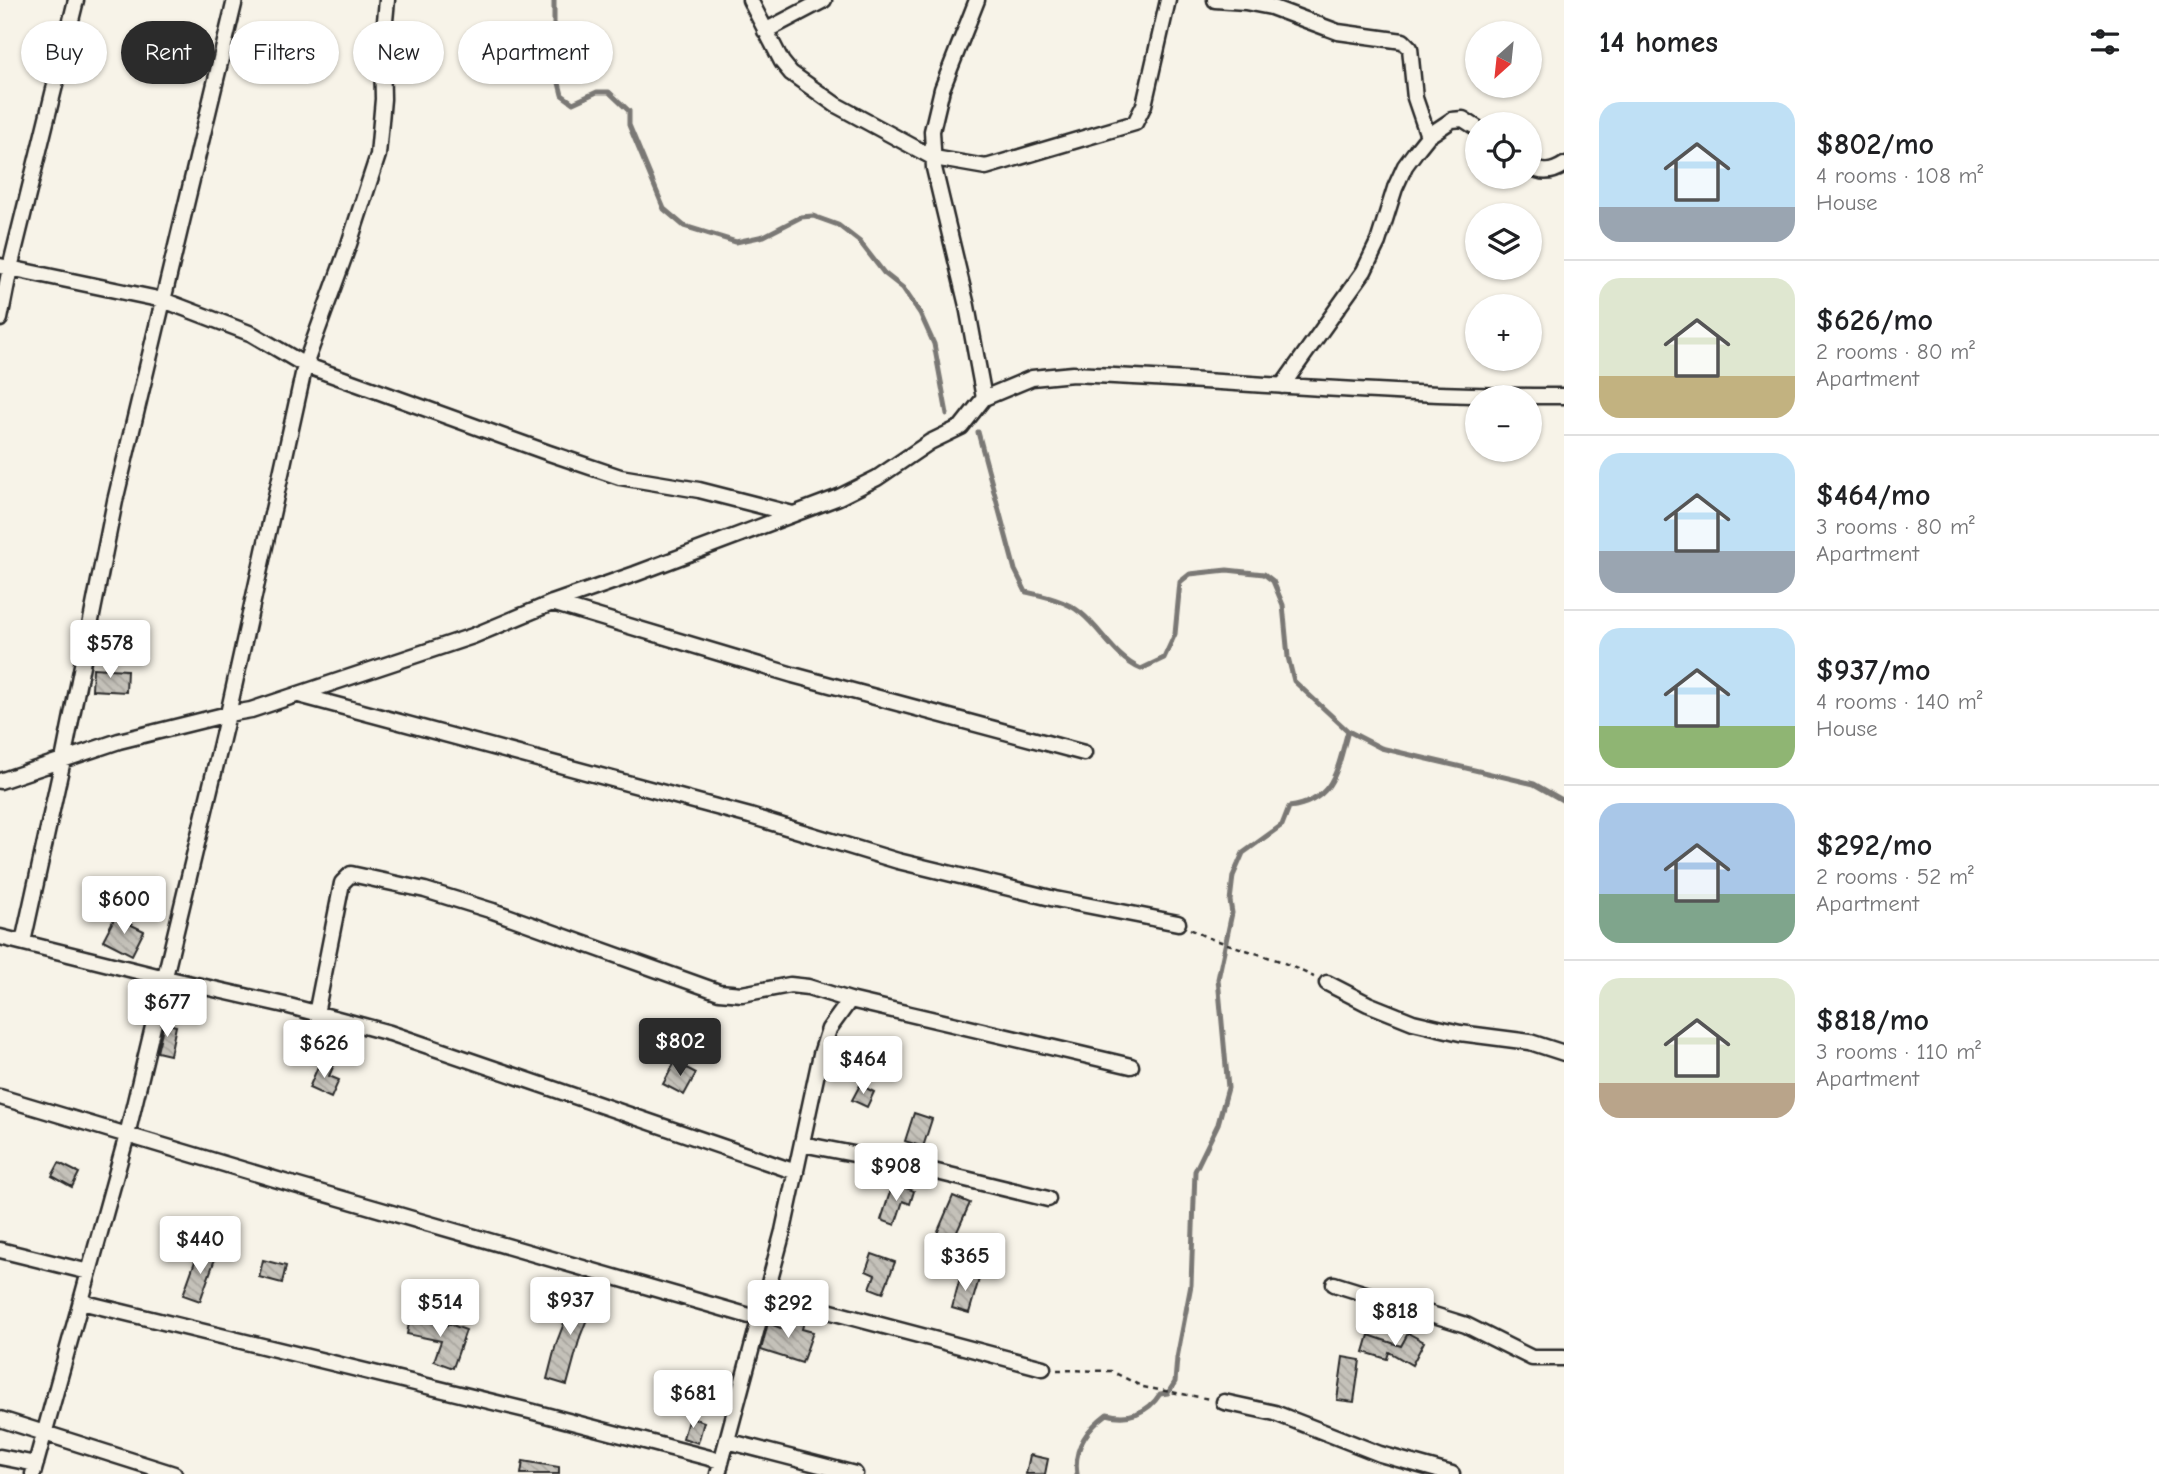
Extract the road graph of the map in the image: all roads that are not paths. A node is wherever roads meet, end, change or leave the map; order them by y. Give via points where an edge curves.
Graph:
1 (76, 0) edge
2 (234, 0) edge
3 (387, 0) edge
4 (751, 0) edge
5 (824, 0) edge
6 (977, 0) edge
7 (1168, 0) edge
8 (1215, 0) edge
9 (765, 31) junction
10 (1465, 120) edge
11 (1428, 136) junction
12 (934, 158) junction
13 (1564, 166) edge
14 (1542, 171) edge
15 (5, 267) edge
16 (163, 300) junction
17 (0, 319) edge
18 (305, 365) junction
19 (1282, 386) junction
20 (1564, 396) edge
21 (984, 398) junction
22 (793, 514) junction
23 (552, 603) junction
24 (299, 695) junction
25 (228, 714) junction
26 (1084, 753) dead end
27 (63, 760) junction
28 (0, 781) edge
29 (1178, 923) road end
30 (0, 937) edge
31 (23, 942) junction
32 (165, 978) junction
33 (1327, 983) road end
34 (850, 1000) junction
35 (316, 1014) junction
36 (1564, 1053) edge
37 (1131, 1066) dead end
38 (0, 1097) edge
39 (127, 1135) junction
40 (802, 1144) junction
41 (796, 1172) junction
42 (1048, 1199) dead end
43 (0, 1250) edge
44 (89, 1272) junction
45 (1334, 1283) dead end
46 (767, 1295) junction
47 (81, 1302) junction
48 (760, 1319) junction
49 (1564, 1358) edge
50 (1043, 1368) road end
51 (1224, 1402) road end
52 (0, 1419) edge
53 (44, 1432) junction
54 (727, 1441) junction
55 (0, 1457) edge
56 (720, 1467) edge
57 (35, 1469) edge
58 (174, 1474) edge
59 (855, 1474) edge
60 (1452, 1474) edge

1 - 15 street
2 - 16 street
3 - 18 street via 378,155
4 - 9 street
5 - 9 street
6 - 12 street via 942,89 932,131
7 - 12 street via 1144,105 1135,123 986,167
8 - 11 street via 1271,7 1338,32 1403,41 1410,48 1415,98
9 - 12 street via 782,62 806,86
10 - 11 street via 1452,120
11 - 19 street via 1405,166 1364,271
12 - 21 street
13 - 14 street
15 - 16 street
15 - 17 street
16 - 18 street via 252,334
16 - 27 street via 115,501
18 - 22 street via 620,477 699,490
18 - 25 street
19 - 20 street
19 - 21 street via 1073,374 1032,378
21 - 22 street via 961,427 877,478
22 - 23 street
23 - 24 street via 473,636
23 - 26 street via 793,675
24 - 25 street
24 - 29 street via 727,809 898,862
25 - 27 street
25 - 32 street
27 - 28 street
27 - 31 street
30 - 31 street
31 - 32 street
32 - 35 street
32 - 39 street
33 - 36 street via 1413,1022 1530,1042
34 - 35 street via 790,985 742,994 719,992 494,911 351,874 342,883
34 - 37 street
34 - 40 street via 824,1043
35 - 41 street via 390,1033
38 - 39 street
39 - 44 street
39 - 48 street
40 - 41 street
40 - 42 street
41 - 46 street
43 - 44 street
44 - 47 street
45 - 49 street via 1466,1325 1532,1358
46 - 48 street
46 - 50 street
47 - 53 street
47 - 56 street via 530,1411
48 - 54 street
51 - 60 street via 1275,1413 1380,1454
52 - 53 street
53 - 57 street
53 - 58 street
54 - 56 street
54 - 59 street
55 - 57 street

